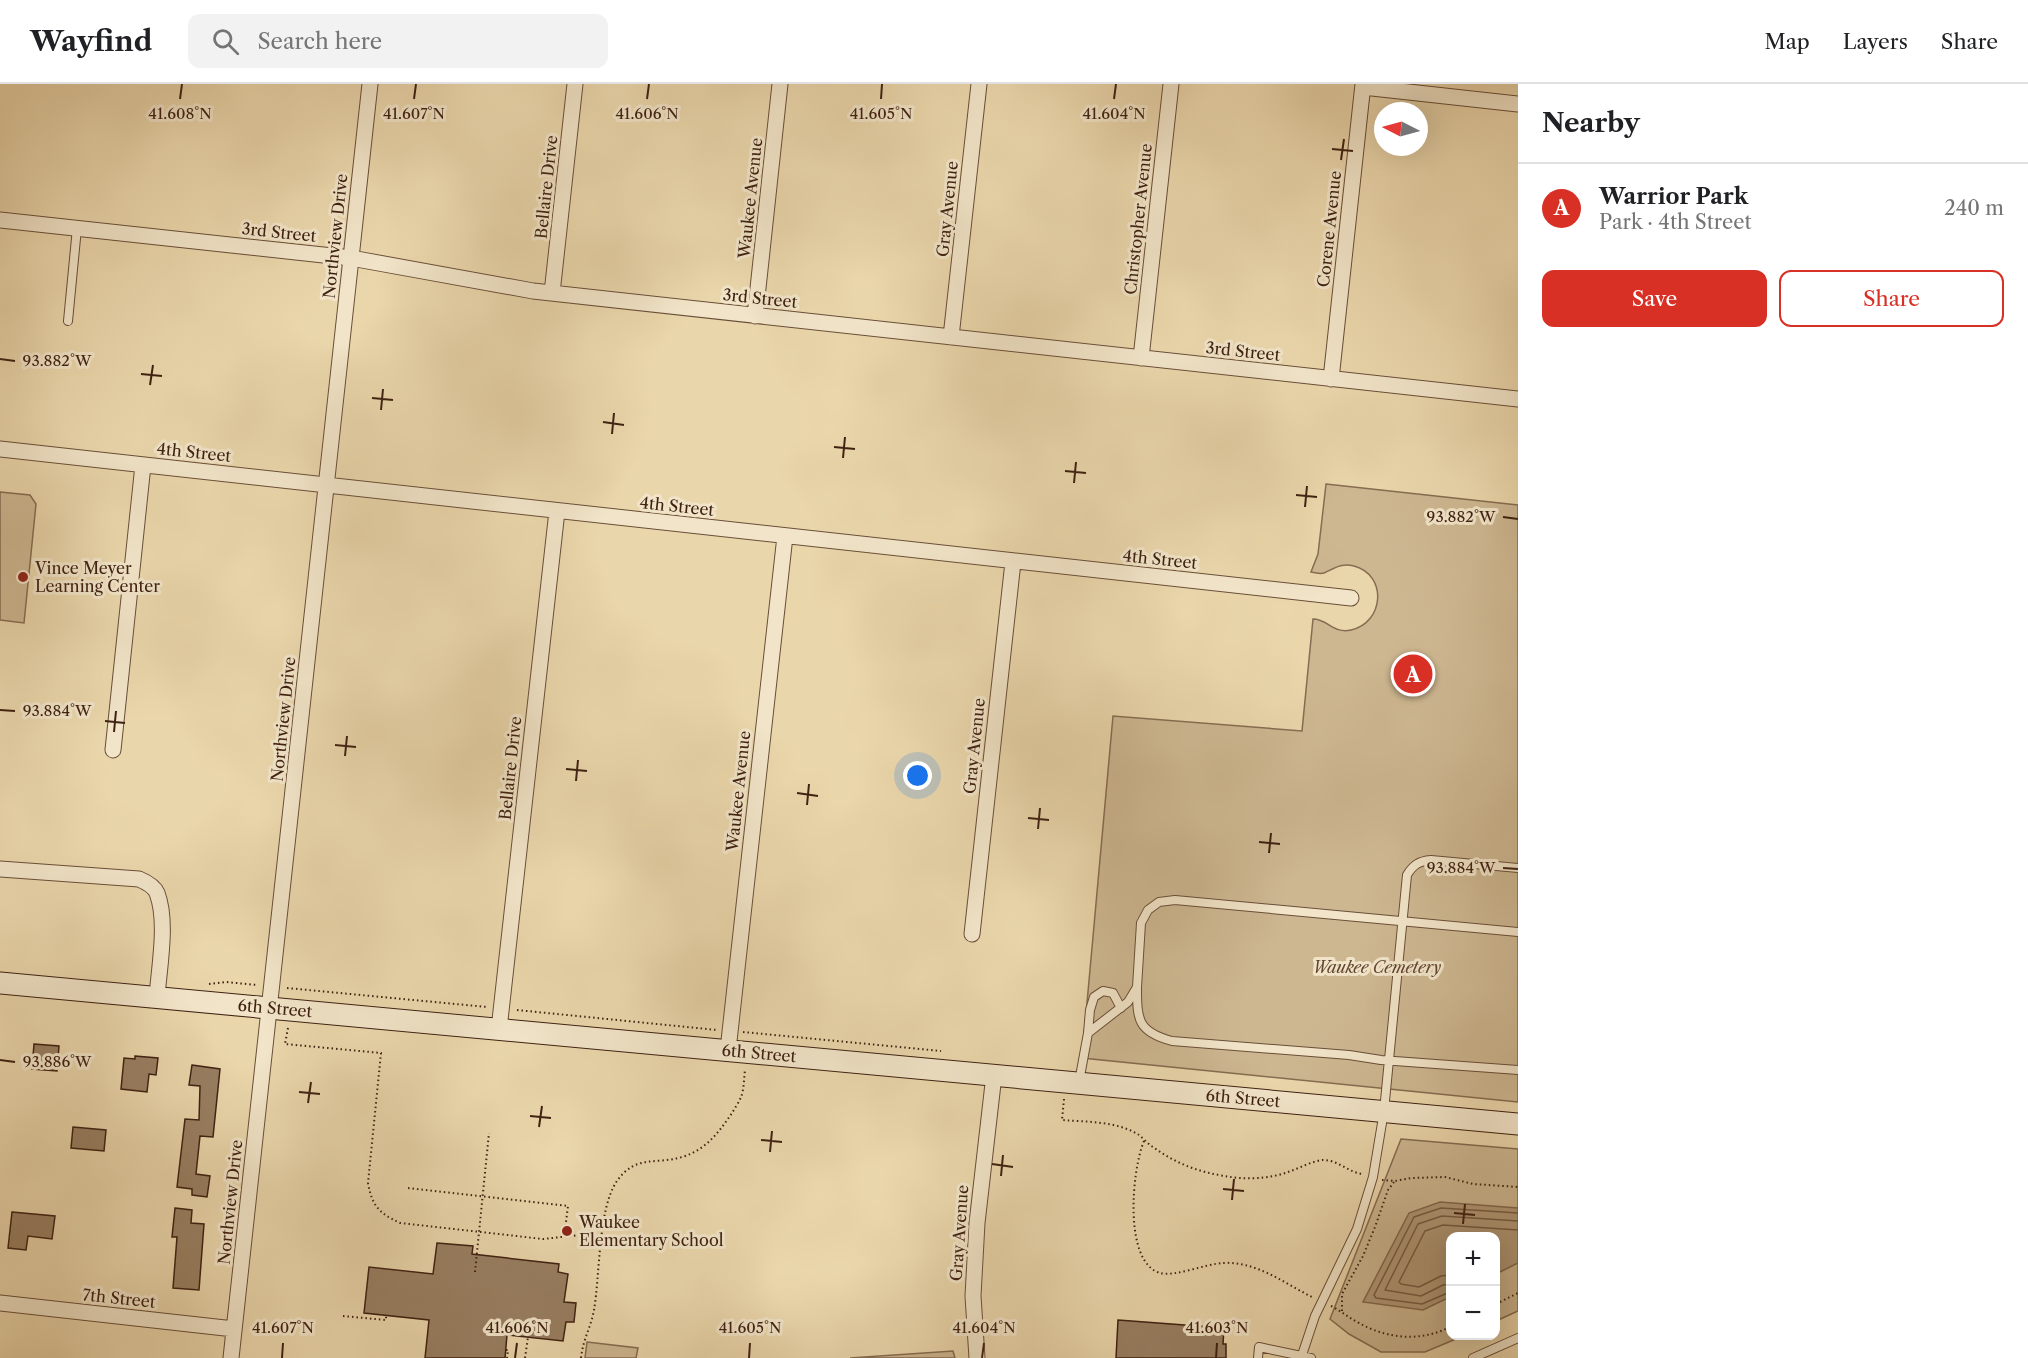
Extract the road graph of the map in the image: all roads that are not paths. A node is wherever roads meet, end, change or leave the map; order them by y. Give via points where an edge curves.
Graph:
1 (370, 84) edge
2 (575, 84) edge
3 (780, 84) edge
4 (979, 84) edge
5 (1171, 84) edge
6 (1363, 86) edge
7 (1518, 104) edge
8 (0, 220) edge
9 (77, 228) junction
10 (351, 258) junction
11 (552, 293) junction
12 (755, 316) junction
13 (68, 321) dead end
14 (951, 337) junction
15 (1141, 358) junction
16 (1331, 379) junction
17 (1518, 399) edge
18 (0, 449) edge
19 (143, 465) junction
20 (326, 485) junction
21 (557, 511) junction
22 (785, 536) junction
23 (1013, 562) junction
24 (1351, 598) dead end
25 (113, 750) dead end
26 (1518, 868) edge
27 (0, 869) edge
28 (1402, 922) junction
29 (1518, 932) edge
30 (972, 934) dead end
31 (0, 983) edge
32 (1137, 987) junction
33 (157, 997) junction
34 (270, 1008) junction
35 (1121, 1008) junction
36 (499, 1029) junction
37 (1088, 1033) junction
38 (728, 1050) junction
39 (1388, 1060) junction
40 (1518, 1070) edge
41 (994, 1075) junction
42 (1072, 1089) junction
43 (1384, 1111) junction
44 (1518, 1124) edge
45 (0, 1303) edge
46 (234, 1329) junction
47 (1518, 1338) edge
48 (1301, 1356) edge
49 (231, 1358) edge
50 (977, 1358) edge
51 (1258, 1358) edge
52 (1311, 1358) edge
53 (1473, 1358) edge

1 - 10 street, Northview Drive
2 - 11 street, Bellaire Drive
3 - 12 street, Waukee Avenue
4 - 14 street, Gray Avenue
5 - 15 street, Christopher Avenue
6 - 7 street
6 - 16 street, Corene Avenue
8 - 9 street, 3rd Street
9 - 10 street, 3rd Street
9 - 13 lane
10 - 11 street, 3rd Street
10 - 20 street, Northview Drive
11 - 12 street, 3rd Street
12 - 14 street, 3rd Street
14 - 15 street, 3rd Street
15 - 16 street, 3rd Street
16 - 17 street, 3rd Street
18 - 19 street, 4th Street
19 - 20 street, 4th Street
19 - 25 street
20 - 21 street, 4th Street
20 - 34 street, Northview Drive
21 - 22 street, 4th Street
21 - 36 street, Bellaire Drive
22 - 23 street, 4th Street
22 - 38 street, Waukee Avenue
23 - 24 street, 4th Street
23 - 30 street, Gray Avenue
26 - 28 lane via 1422,861 1412,866 1407,875
27 - 33 street via 139,879 149,884 157,891 162,919
28 - 29 lane
28 - 32 lane via 1175,900 1159,902 1148,910 1141,923
28 - 39 lane
31 - 33 main road, 6th Street
32 - 35 lane
32 - 39 lane via 1137,1014 1143,1028 1155,1037
33 - 34 main road, 6th Street
34 - 36 main road, 6th Street
34 - 46 street, Northview Drive
35 - 37 lane
35 - 37 lane via 1113,993 1104,991 1095,997
36 - 38 main road, 6th Street
37 - 42 lane
38 - 41 main road, 6th Street
39 - 40 lane
39 - 43 lane
41 - 42 main road, 6th Street
41 - 50 street, Gray Avenue via 977,1223 973,1296
42 - 43 main road, 6th Street
43 - 44 main road, 6th Street
43 - 48 lane via 1373,1178 1357,1229
45 - 46 street, 7th Street
46 - 49 street, Northview Drive
47 - 53 lane
48 - 51 lane via 1259,1347
48 - 52 lane

